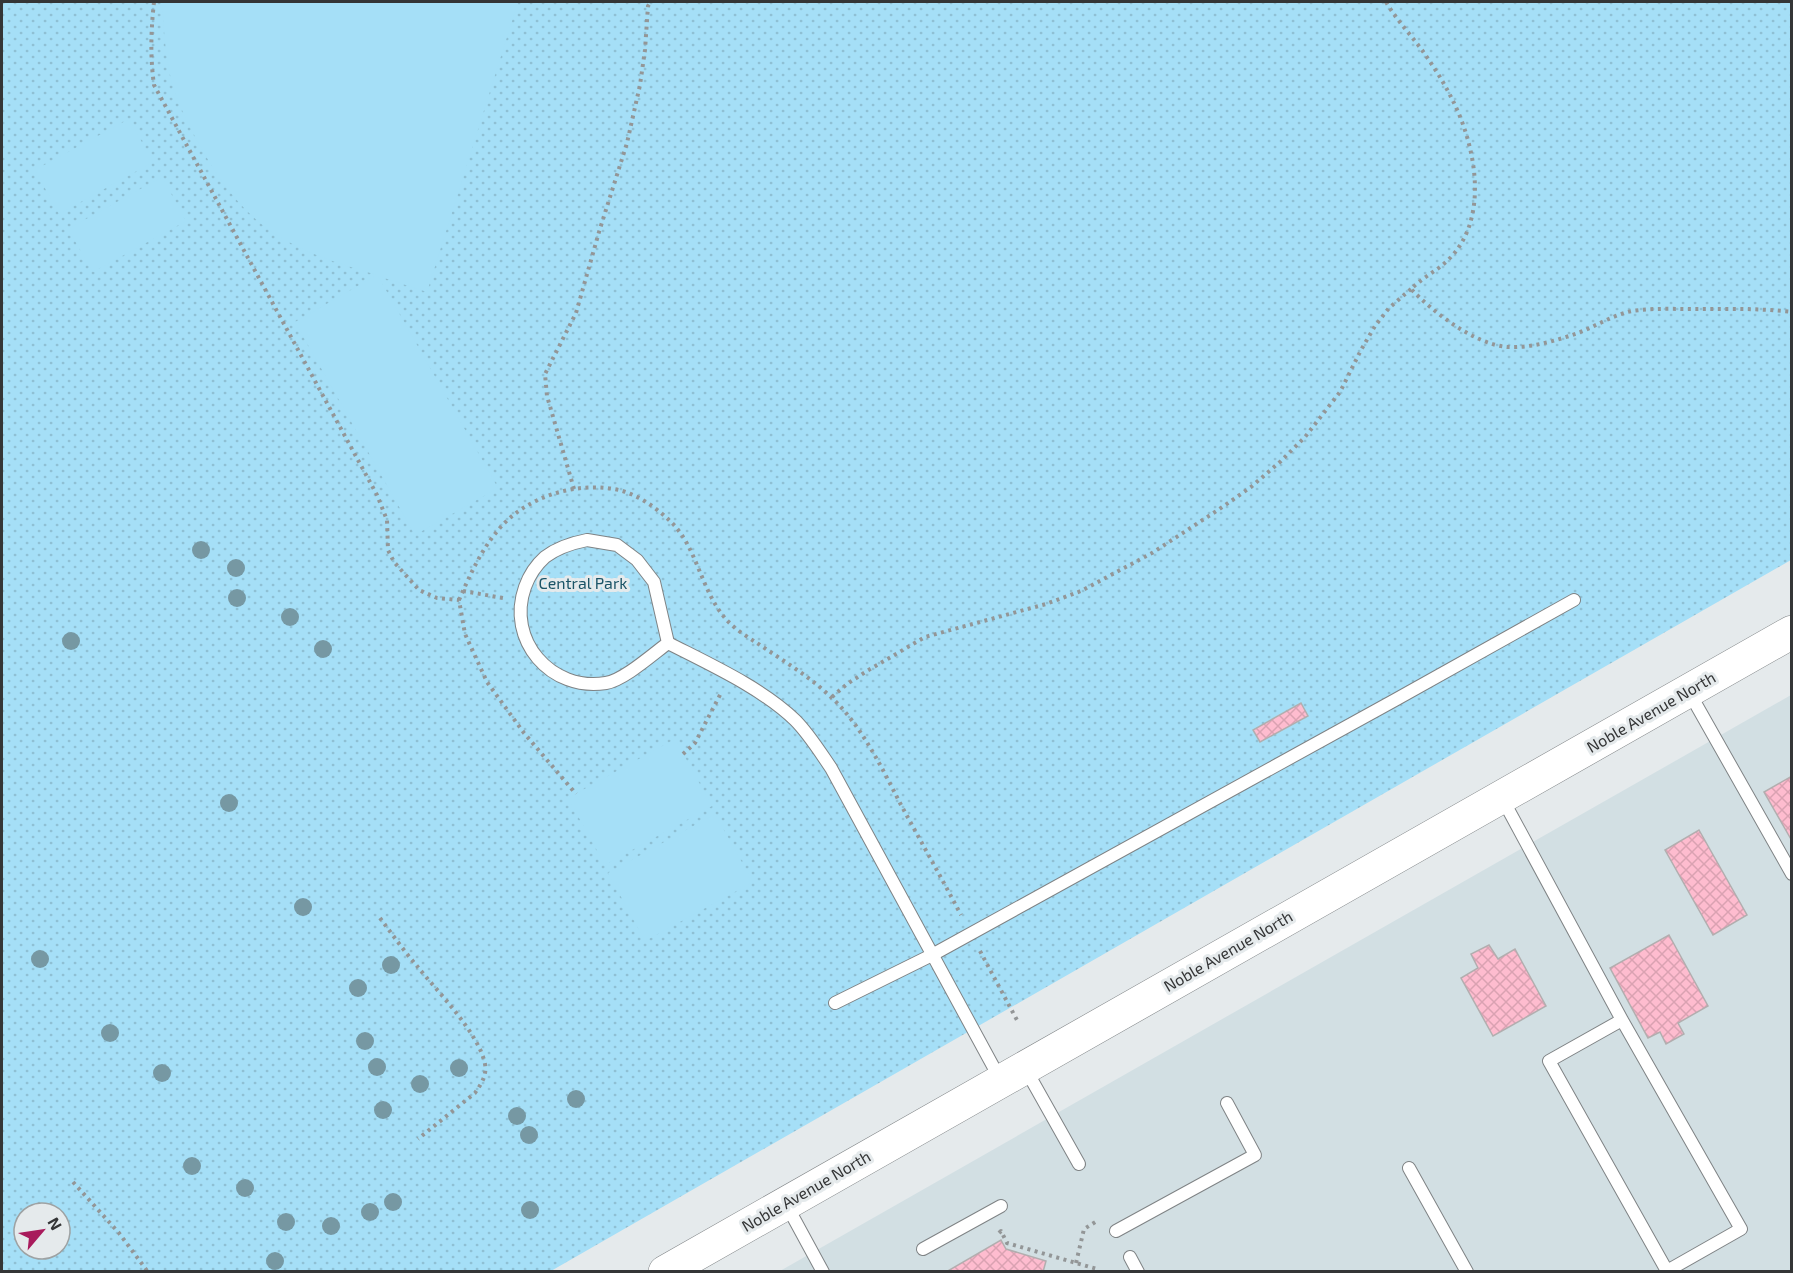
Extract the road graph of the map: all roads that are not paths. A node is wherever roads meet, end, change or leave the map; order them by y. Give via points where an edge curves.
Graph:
1 (1574, 600) dead end
2 (1791, 632) edge
3 (668, 643) junction
4 (1688, 691) junction
5 (1501, 797) junction
6 (1791, 874) edge
7 (932, 955) junction
8 (836, 1003) dead end
9 (1622, 1020) junction
10 (1013, 1074) junction
11 (1227, 1103) dead end
12 (1079, 1164) dead end
13 (1409, 1168) dead end
14 (785, 1203) junction
15 (1001, 1206) dead end
16 (1116, 1231) dead end
17 (923, 1249) dead end
18 (1130, 1257) dead end
19 (665, 1272) edge
20 (823, 1272) edge
21 (1138, 1272) edge
22 (1467, 1272) edge

1 - 7 lane
2 - 4 street, Noble Avenue North
3 - 3 lane via 654,582 637,560 617,545 587,540 565,545 544,558 529,576 521,601 521,622 528,645 542,664 562,677 585,684 609,683
3 - 7 lane via 773,701 796,721 831,768
4 - 5 street, Noble Avenue North
4 - 6 lane
5 - 9 lane
5 - 10 street, Noble Avenue North
7 - 8 lane
7 - 10 lane
9 - 9 lane via 1741,1229 1667,1271 1549,1061
10 - 12 lane
10 - 14 street, Noble Avenue North
11 - 16 lane via 1255,1155
13 - 22 lane
14 - 19 street, Noble Avenue North
14 - 20 lane
15 - 17 lane
18 - 21 lane

